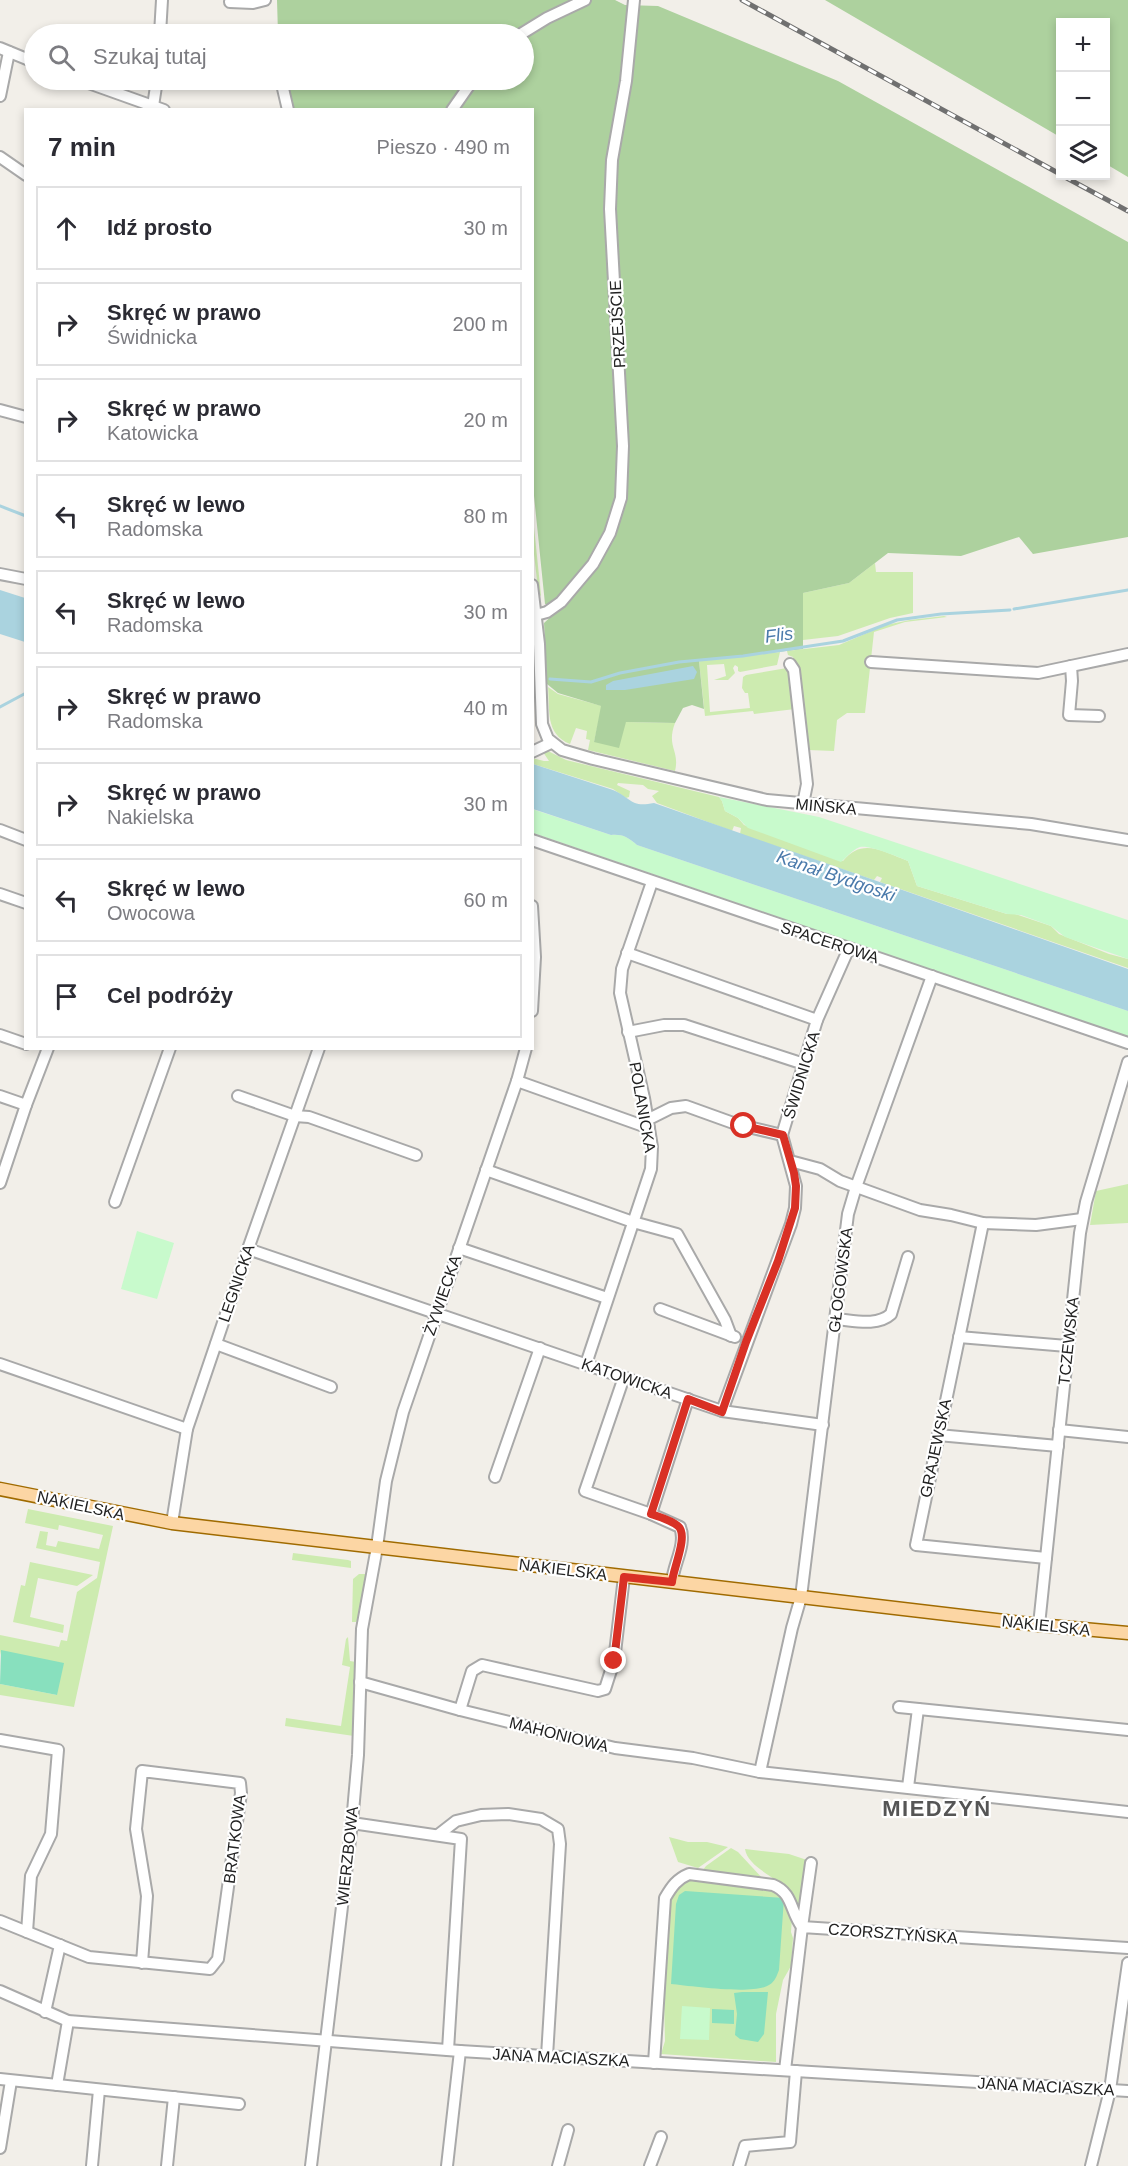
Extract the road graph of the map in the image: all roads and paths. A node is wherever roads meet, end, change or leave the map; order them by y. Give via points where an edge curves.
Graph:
1 (162, 0) edge
2 (265, 0) edge
3 (585, 0) edge
4 (634, 0) edge
5 (230, 2) dead end
6 (161, 24) edge
7 (534, 26) edge
8 (5, 50) edge
9 (24, 58) edge
10 (108, 90) edge
11 (157, 90) edge
12 (283, 90) edge
13 (466, 90) edge
14 (0, 96) edge
15 (158, 108) edge
16 (288, 108) edge
17 (453, 108) edge
18 (0, 157) edge
19 (24, 174) edge
20 (0, 410) edge
21 (24, 416) edge
22 (0, 574) edge
23 (24, 579) edge
24 (534, 600) edge
25 (536, 615) junction
26 (1128, 654) edge
27 (871, 662) dead end
28 (790, 664) dead end
29 (1071, 666) junction
30 (1100, 716) dead end
31 (551, 742) junction
32 (534, 751) edge
33 (803, 804) junction
34 (0, 830) edge
35 (24, 839) edge
36 (1128, 840) edge
37 (534, 841) edge
38 (652, 882) junction
39 (0, 894) edge
40 (24, 902) edge
41 (534, 940) edge
42 (849, 948) junction
43 (627, 953) junction
44 (534, 975) edge
45 (932, 976) junction
46 (817, 1020) junction
47 (628, 1032) junction
48 (0, 1035) edge
49 (24, 1043) edge
50 (1128, 1043) edge
51 (44, 1050) edge
52 (169, 1050) edge
53 (318, 1050) edge
54 (525, 1050) edge
55 (1128, 1062) edge
56 (804, 1064) junction
57 (517, 1081) junction
58 (0, 1096) edge
59 (238, 1096) dead end
60 (644, 1098) junction
61 (26, 1105) junction
62 (665, 1110) junction
63 (296, 1116) junction
64 (648, 1124) junction
65 (783, 1135) junction
66 (416, 1155) dead end
67 (790, 1161) junction
68 (3, 1165) edge
69 (486, 1170) junction
70 (0, 1183) edge
71 (856, 1187) junction
72 (115, 1202) dead end
73 (1082, 1219) junction
74 (633, 1222) junction
75 (983, 1223) junction
76 (459, 1248) junction
77 (248, 1249) junction
78 (908, 1257) dead end
79 (607, 1298) junction
80 (660, 1309) dead end
81 (436, 1314) junction
82 (835, 1319) junction
83 (731, 1335) junction
84 (959, 1337) junction
85 (746, 1342) junction
86 (216, 1344) junction
87 (1067, 1346) junction
88 (540, 1348) junction
89 (0, 1364) edge
90 (586, 1364) junction
91 (624, 1377) junction
92 (331, 1387) dead end
93 (688, 1399) junction
94 (722, 1412) junction
95 (823, 1425) junction
96 (187, 1429) junction
97 (1059, 1430) junction
98 (938, 1435) junction
99 (1128, 1437) edge
100 (1058, 1446) junction
101 (495, 1477) dead end
102 (0, 1489) edge
103 (651, 1514) junction
104 (172, 1523) junction
105 (377, 1547) junction
106 (1046, 1558) junction
107 (624, 1577) junction
108 (672, 1582) junction
109 (801, 1597) junction
110 (1039, 1625) junction
111 (1128, 1633) edge
112 (360, 1682) junction
113 (899, 1707) dead end
114 (918, 1708) junction
115 (460, 1710) junction
116 (1128, 1731) edge
117 (0, 1740) edge
118 (760, 1772) junction
119 (908, 1787) junction
120 (1128, 1812) edge
121 (465, 1818) junction
122 (352, 1823) junction
123 (438, 1835) junction
124 (461, 1839) junction
125 (811, 1863) dead end
126 (0, 1921) edge
127 (802, 1927) junction
128 (27, 1932) junction
129 (60, 1946) junction
130 (1128, 1948) edge
131 (142, 1963) junction
132 (1128, 1964) edge
133 (0, 1991) edge
134 (1126, 1996) edge
135 (45, 2012) junction
136 (68, 2021) junction
137 (326, 2042) junction
138 (448, 2050) junction
139 (460, 2051) junction
140 (547, 2056) junction
141 (654, 2063) junction
142 (785, 2070) junction
143 (796, 2072) junction
144 (5, 2080) edge
145 (57, 2085) junction
146 (99, 2090) junction
147 (1110, 2090) junction
148 (1128, 2091) edge
149 (174, 2097) junction
150 (238, 2104) dead end
151 (568, 2130) dead end
152 (661, 2137) dead end
153 (0, 2148) edge
154 (92, 2166) edge
155 (167, 2166) edge
156 (311, 2166) edge
157 (447, 2166) edge
158 (558, 2166) edge
159 (650, 2166) edge
160 (739, 2166) edge
161 (1091, 2166) edge

1 - 6 street
2 - 5 street
3 - 7 street
4 - 25 street, PRZEJŚCIE via 626,81 612,160 610,209 622,423 621,498 610,533 593,564 561,602
8 - 9 street
8 - 14 street
10 - 15 street
11 - 15 street
12 - 16 street
13 - 17 street
18 - 19 street
20 - 21 street
22 - 23 street
24 - 25 street
25 - 31 street via 542,724
26 - 29 street
27 - 29 street via 1021,674
28 - 33 street via 794,670 807,784
29 - 30 street via 1069,715
31 - 32 street
31 - 33 street, MIŃSKA via 568,752 610,764 743,795
33 - 36 street, MIŃSKA via 1031,824
34 - 35 street
37 - 38 street, SPACEROWA
38 - 42 street, SPACEROWA
38 - 43 street, POLANICKA
39 - 40 street
41 - 44 street
42 - 45 street, SPACEROWA
42 - 46 street, ŚWIDNICKA
43 - 46 street
43 - 47 street, POLANICKA via 620,993
45 - 50 street, SPACEROWA
45 - 71 street, GŁOGOWSKA
46 - 56 street, ŚWIDNICKA
47 - 56 street via 684,1025
47 - 60 street, POLANICKA
48 - 49 street
51 - 61 street
52 - 72 street
53 - 63 street, LEGNICKA
54 - 57 street, ŻYWIECKA
55 - 73 street, TCZEWSKA
56 - 65 street, ŚWIDNICKA
57 - 64 street
57 - 69 street, ŻYWIECKA
58 - 61 street
59 - 63 street
60 - 62 street
60 - 64 street, POLANICKA
61 - 68 street
62 - 64 street
62 - 65 street via 694,1107 736,1124
63 - 66 street via 309,1117
63 - 77 street, LEGNICKA
64 - 74 street, POLANICKA via 651,1168
65 - 67 street, ŚWIDNICKA
67 - 71 street via 820,1169
67 - 85 street, ŚWIDNICKA via 796,1186 795,1208
68 - 70 street
69 - 74 street
69 - 76 street, ŻYWIECKA
71 - 75 street via 920,1210
71 - 82 street, GŁOGOWSKA via 847,1223
73 - 75 street via 1036,1225
73 - 87 street, TCZEWSKA
74 - 79 street, POLANICKA
74 - 83 street via 677,1234
75 - 84 street, GRAJEWSKA
76 - 79 street
76 - 81 street, ŻYWIECKA
77 - 81 street, KATOWICKA
77 - 86 street, LEGNICKA
78 - 82 street via 888,1317 872,1321
79 - 90 street, POLANICKA
80 - 83 street
81 - 88 street, KATOWICKA
81 - 105 street, ŻYWIECKA via 394,1440
82 - 95 street, GŁOGOWSKA
83 - 85 street
84 - 87 street
84 - 98 street, GRAJEWSKA
85 - 94 street, ŚWIDNICKA
86 - 92 street
86 - 96 street, LEGNICKA
87 - 97 street, TCZEWSKA
88 - 90 street, KATOWICKA
88 - 101 street
89 - 96 street
90 - 91 street, KATOWICKA
91 - 93 street, KATOWICKA
91 - 103 street via 585,1491
93 - 94 street, KATOWICKA
93 - 103 street
94 - 95 street, KATOWICKA
95 - 109 street, GŁOGOWSKA
96 - 104 street, LEGNICKA
97 - 99 street
97 - 100 street, TCZEWSKA
98 - 100 street
98 - 106 street, GRAJEWSKA via 916,1545
100 - 106 street, TCZEWSKA
102 - 104 main road, NAKIELSKA
103 - 108 street via 676,1524 682,1533
104 - 105 main road, NAKIELSKA
105 - 107 main road, NAKIELSKA
105 - 112 street, WIERZBOWA via 362,1629
106 - 110 street, TCZEWSKA
107 - 108 main road, NAKIELSKA
107 - 115 street via 614,1661 605,1689 598,1691 482,1665 472,1671
108 - 109 main road, NAKIELSKA
109 - 110 main road, NAKIELSKA
109 - 118 street, GŁOGOWSKA
110 - 111 main road, NAKIELSKA
112 - 115 street, MAHONIOWA
112 - 122 street, WIERZBOWA
113 - 114 street
114 - 116 street
114 - 119 street
115 - 118 street, MAHONIOWA via 615,1748
117 - 128 street via 58,1750 51,1834 31,1876
118 - 119 street, MAHONIOWA
119 - 120 street, MAHONIOWA
121 - 123 street
121 - 124 street
121 - 140 street via 508,1814 541,1819 558,1829
122 - 123 street
122 - 137 street, WIERZBOWA
123 - 124 street
124 - 138 street
125 - 127 street
126 - 128 street
127 - 130 street, CZORSZTYŃSKA
127 - 141 street via 788,1896 773,1885 689,1874 679,1878 665,1898
127 - 142 street
128 - 129 street
129 - 131 street via 90,1957
129 - 135 street
131 - 131 street, BRATKOWA via 210,1969 218,1959 240,1783 142,1771 136,1829 147,1896
132 - 134 street
133 - 135 street, JANA MACIASZKA
134 - 147 street
135 - 136 street, JANA MACIASZKA
136 - 137 street, JANA MACIASZKA
136 - 145 street
137 - 138 street, JANA MACIASZKA
137 - 156 street, WIERZBOWA
138 - 139 street, JANA MACIASZKA
139 - 140 street, JANA MACIASZKA
139 - 157 street
140 - 141 street, JANA MACIASZKA
141 - 142 street, JANA MACIASZKA
142 - 143 street, JANA MACIASZKA
143 - 147 street, JANA MACIASZKA
143 - 160 street via 790,2142 745,2146
144 - 145 street
144 - 153 street
145 - 146 street
146 - 149 street
146 - 154 street
147 - 148 street, JANA MACIASZKA
147 - 161 street
149 - 150 street
149 - 155 street
151 - 158 street
152 - 159 street

